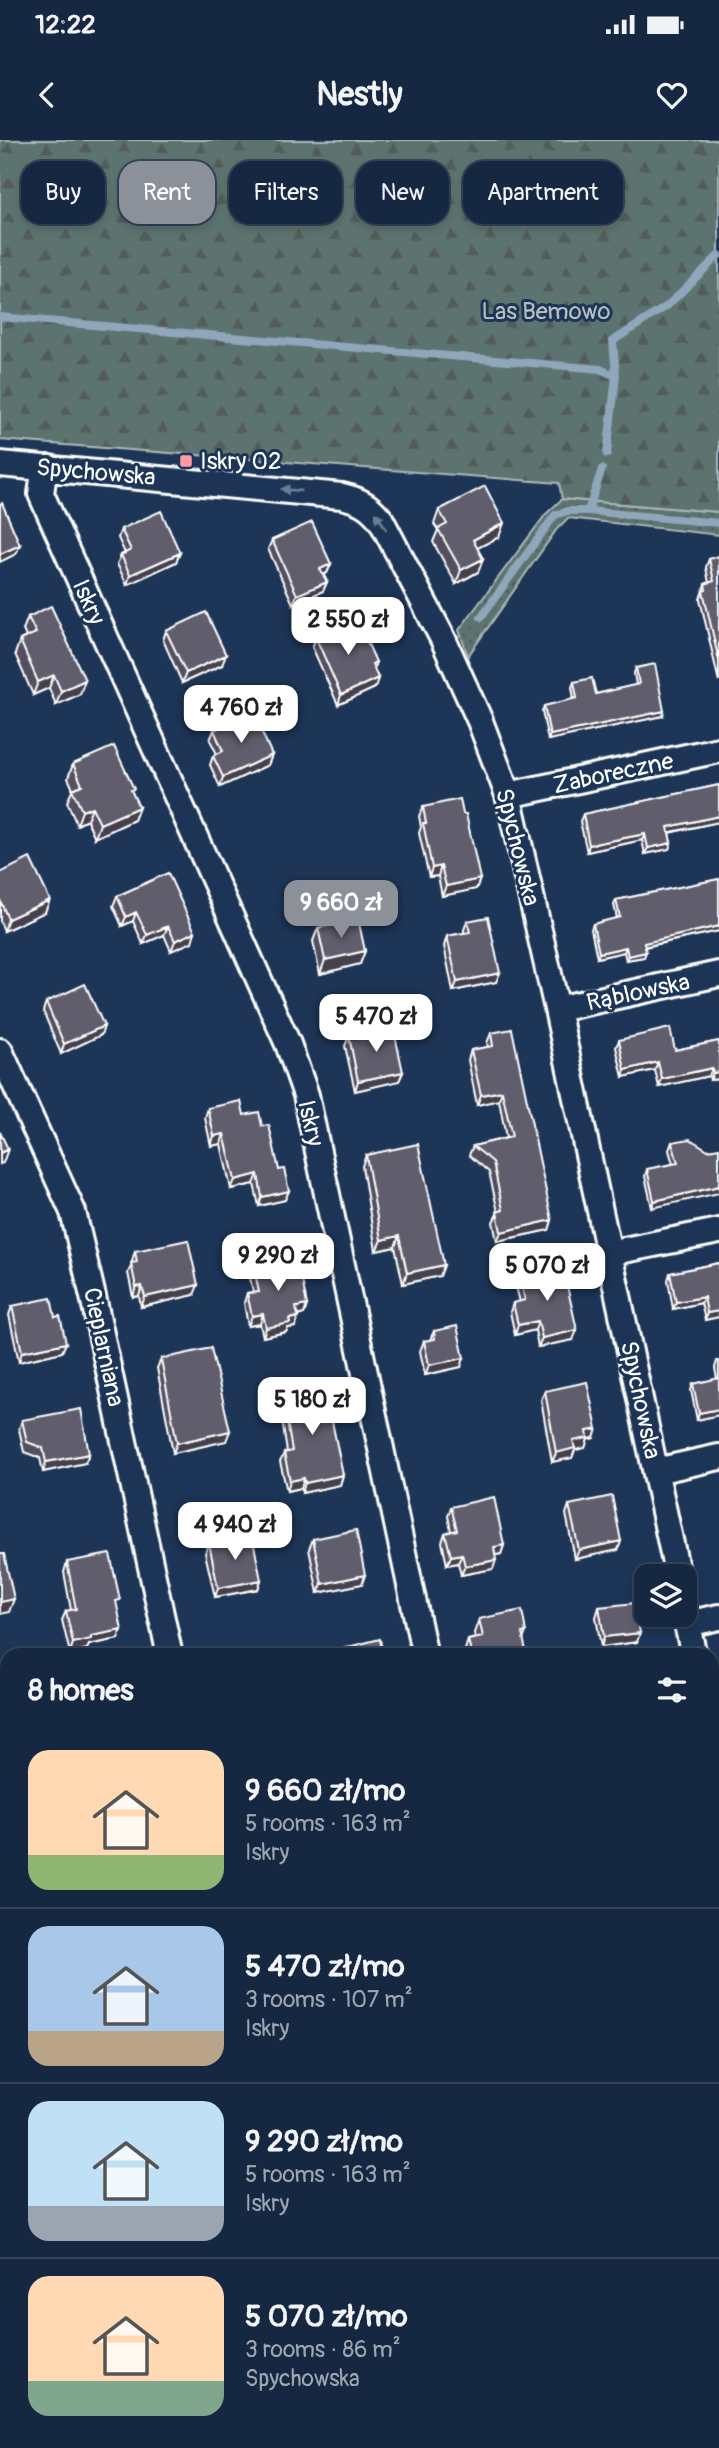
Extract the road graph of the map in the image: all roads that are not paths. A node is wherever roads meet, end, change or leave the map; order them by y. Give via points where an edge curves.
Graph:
1 (0, 464) edge
2 (50, 468) junction
3 (719, 750) edge
4 (508, 795) junction
5 (719, 974) edge
6 (558, 1009) junction
7 (0, 1051) edge
8 (719, 1231) edge
9 (610, 1253) junction
10 (719, 1457) edge
11 (656, 1471) junction
12 (675, 1564) edge
13 (697, 1617) edge
14 (719, 1617) edge
15 (688, 1627) edge
16 (168, 1648) edge
17 (423, 1648) edge
18 (692, 1648) edge

1 - 2 street, Spychowska
4 -> 2 street, Spychowska via 443,639 381,520 358,499
2 - 17 street, Iskry via 41,494 288,1044 306,1096
3 - 4 street, Zaboreczne
4 - 6 street, Spychowska
5 - 6 street, Rąblowska
6 - 9 street, Spychowska
7 - 16 street, Cieplarniana via 73,1212
8 - 9 street
9 - 11 street, Spychowska
10 - 11 street
11 - 12 street, Spychowska
13 - 14 street
15 - 18 street

